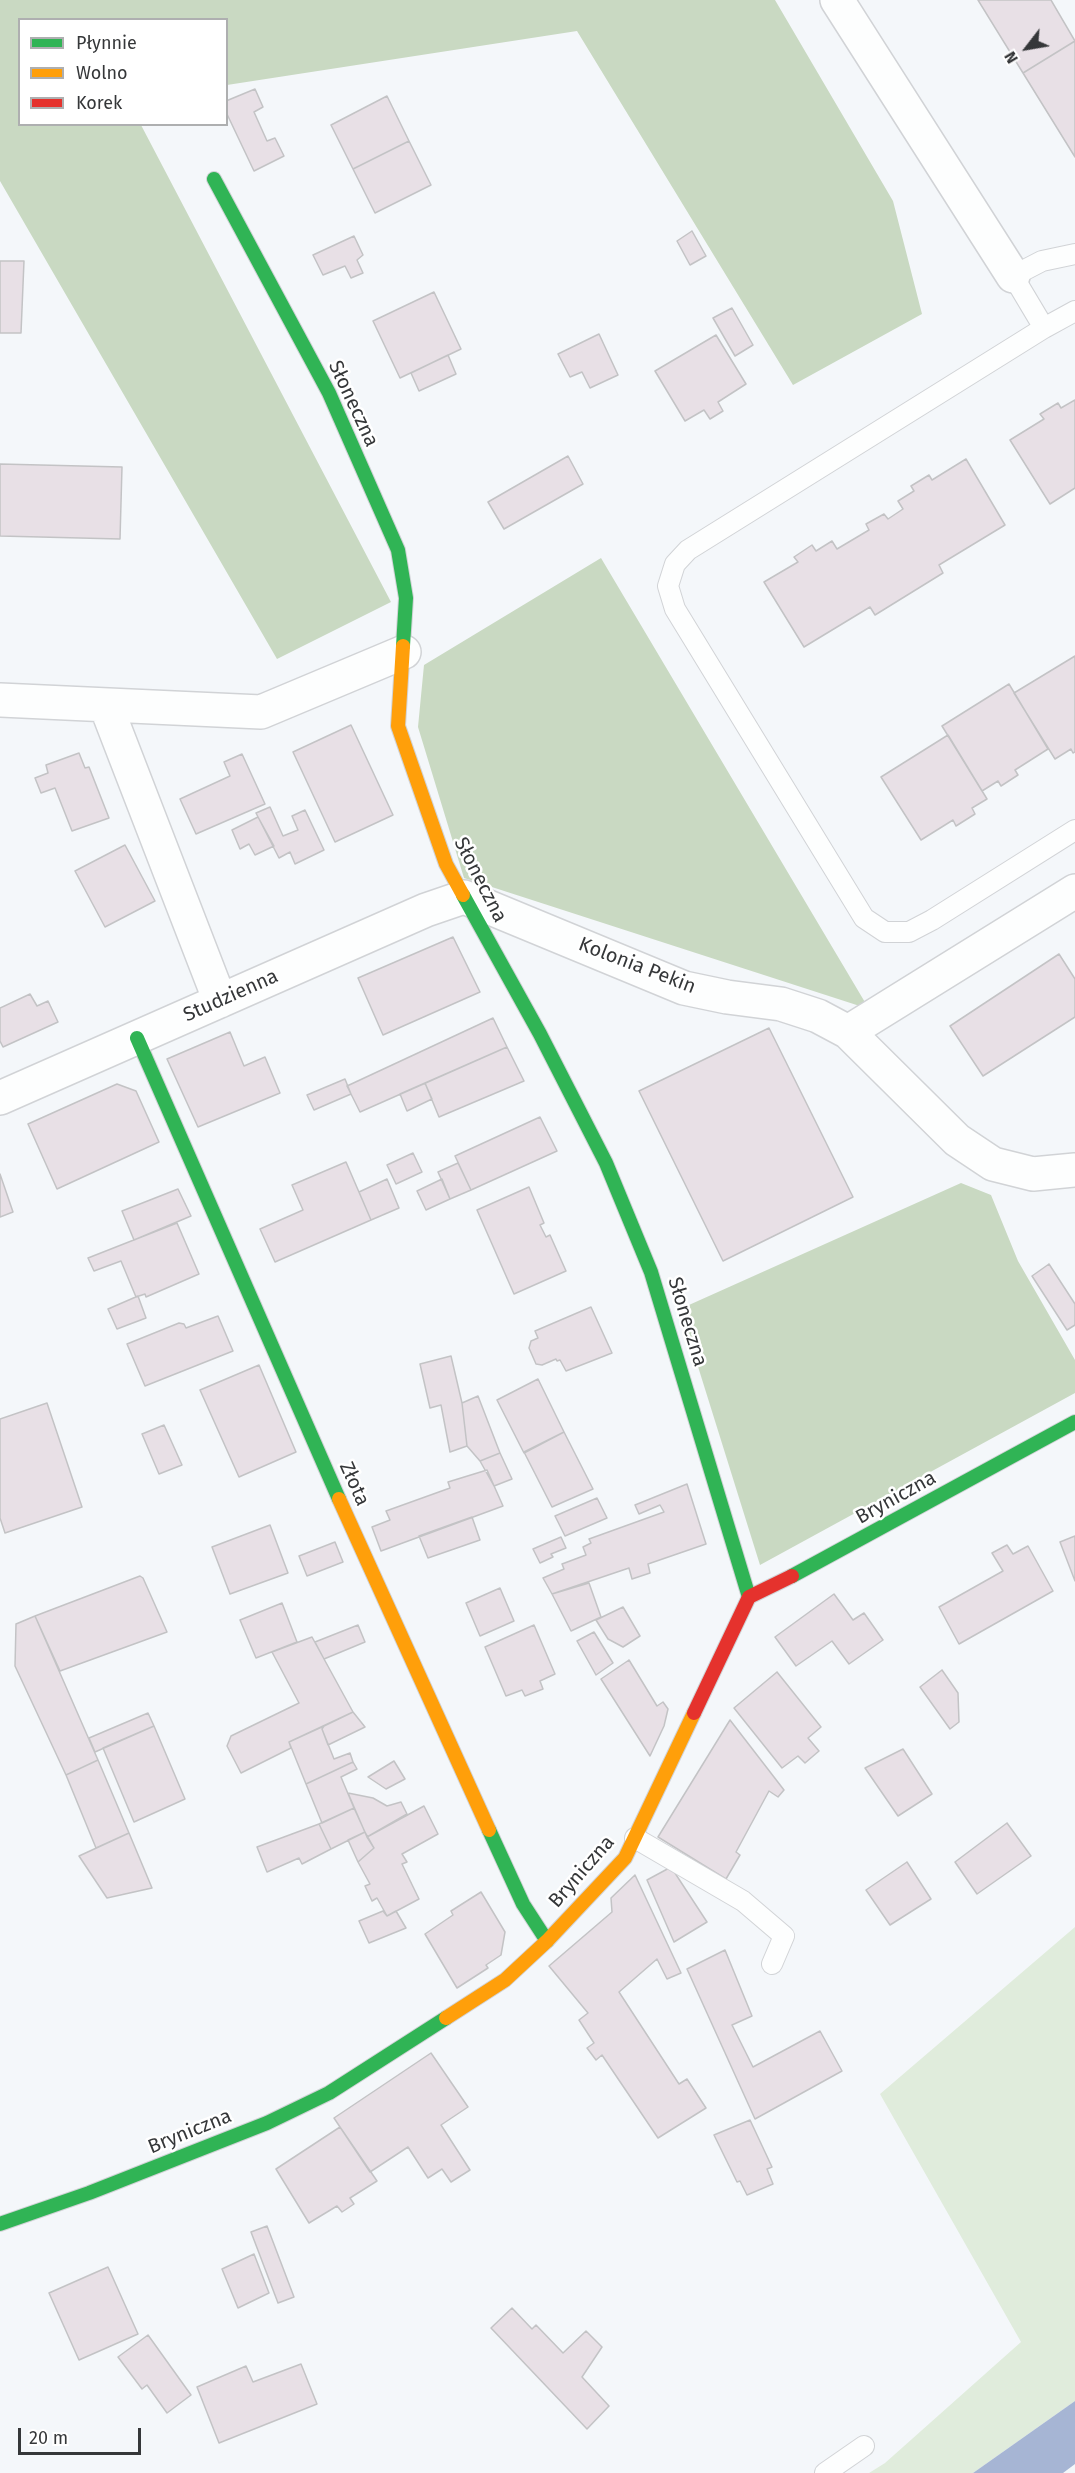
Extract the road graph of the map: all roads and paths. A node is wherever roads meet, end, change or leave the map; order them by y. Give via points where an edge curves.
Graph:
1 (837, 0) edge
2 (214, 179) dead end
3 (1075, 255) edge
4 (1013, 276) junction
5 (1075, 311) edge
6 (1044, 328) junction
7 (405, 652) junction
8 (0, 700) edge
9 (106, 706) junction
10 (1075, 830) edge
11 (1075, 891) edge
12 (464, 897) junction
13 (220, 1001) junction
14 (848, 1032) junction
15 (137, 1038) junction
16 (0, 1098) edge
17 (1075, 1170) edge
18 (1075, 1422) edge
19 (749, 1597) junction
20 (635, 1838) junction
21 (547, 1941) junction
22 (772, 1964) dead end
23 (0, 2224) edge
24 (864, 2446) dead end
25 (825, 2473) edge

1 - 4 street
2 - 7 street, Słoneczna via 329,393 398,550 406,598
3 - 4 lane via 1042,261
4 - 6 lane
5 - 6 lane
6 - 10 lane via 688,549 675,564 668,586 675,609 864,918 885,932 909,932 932,920
7 - 9 street via 261,712
7 - 12 street, Słoneczna via 398,726 446,864
8 - 9 street
9 - 13 street
11 - 14 street
12 - 13 street, Studzienna
12 - 14 street, Kolonia Pekin via 684,988 781,1004 818,1016
12 - 19 street, Słoneczna via 606,1163 651,1272
13 - 15 street, Studzienna
14 - 17 street, Kolonia Pekin via 957,1140 993,1164 1034,1174
15 - 16 street, Studzienna
15 - 21 street, Złota via 384,1601 523,1904
18 - 19 street, Bryniczna
19 - 20 street, Bryniczna
20 - 21 street, Bryniczna via 625,1858
20 - 22 lane via 743,1901 784,1936
21 - 23 street, Bryniczna via 505,1980 329,2093 267,2123
24 - 25 lane

